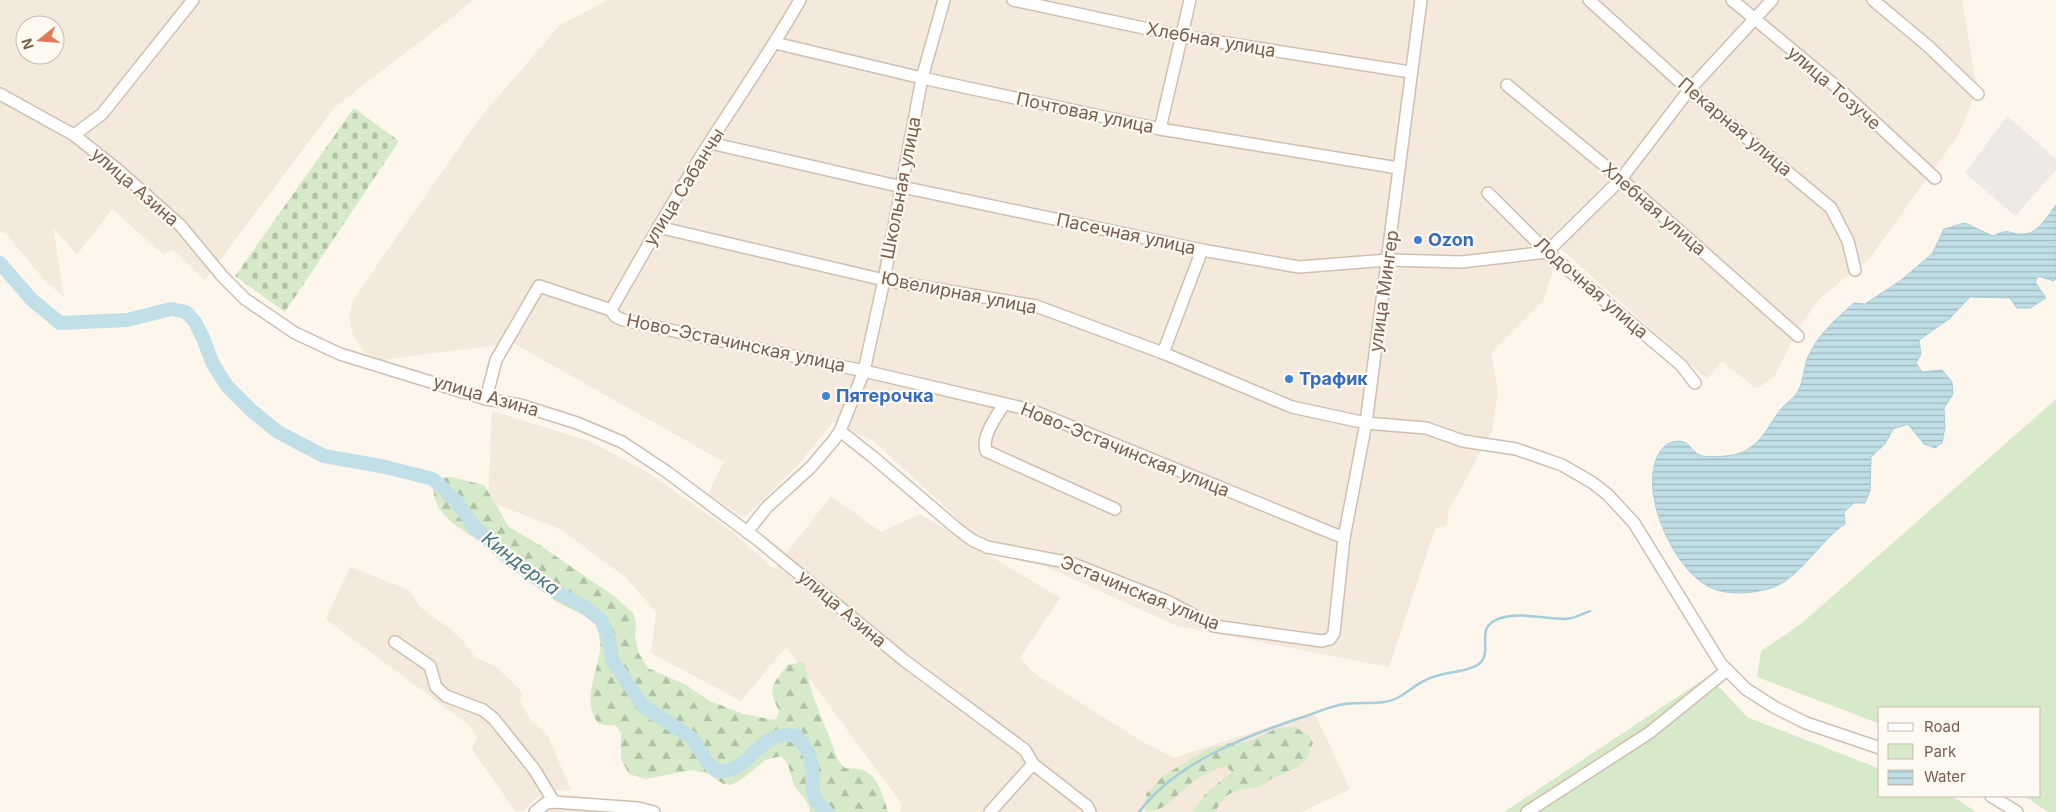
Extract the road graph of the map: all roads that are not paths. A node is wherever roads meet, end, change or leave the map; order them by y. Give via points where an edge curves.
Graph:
1 (192, 0) edge
2 (800, 0) edge
3 (944, 0) edge
4 (1013, 0) edge
5 (1190, 0) edge
6 (1421, 0) edge
7 (1589, 0) edge
8 (1732, 0) edge
9 (1772, 0) edge
10 (1873, 0) edge
11 (1754, 19) junction
12 (1180, 36) junction
13 (775, 44) junction
14 (1410, 72) junction
15 (922, 78) junction
16 (1508, 85) dead end
17 (1690, 90) junction
18 (0, 94) edge
19 (1978, 94) dead end
20 (1160, 129) junction
21 (74, 135) junction
22 (710, 142) junction
23 (1398, 168) junction
24 (1935, 178) dead end
25 (1621, 179) junction
26 (902, 187) junction
27 (1488, 193) dead end
28 (658, 227) junction
29 (1202, 250) junction
30 (1547, 252) junction
31 (1388, 260) junction
32 (1855, 270) dead end
33 (884, 280) junction
34 (611, 310) junction
35 (1798, 336) dead end
36 (1163, 353) junction
37 (864, 371) junction
38 (1695, 383) dead end
39 (486, 398) junction
40 (1004, 404) junction
41 (1366, 423) junction
42 (840, 431) junction
43 (1115, 509) dead end
44 (747, 532) junction
45 (1344, 538) junction
46 (1330, 639) joint
47 (396, 642) dead end
48 (1727, 670) junction
49 (1878, 747) edge
50 (1033, 764) junction
51 (1993, 797) edge
52 (554, 802) junction
53 (535, 812) edge
54 (654, 812) edge
55 (990, 812) edge
56 (1090, 812) edge
57 (1528, 812) edge
58 (2017, 812) edge

1 - 21 street via 102,114
2 - 13 street, улица Сабанчы
3 - 15 street, Школьная улица
4 - 12 street, Хлебная улица
5 - 12 street
6 - 14 street, улица Мингер
7 - 17 street, Пекарная улица
8 - 11 street, улица Тозуче
9 - 11 street
10 - 19 street
11 - 17 street
11 - 24 street, улица Тозуче via 1838,88
12 - 14 street, Хлебная улица
12 - 20 street
13 - 15 street, Почтовая улица
13 - 22 street, улица Сабанчы
14 - 23 street, улица Мингер
15 - 20 street, Почтовая улица
15 - 26 street, Школьная улица
16 - 25 street, Хлебная улица
17 - 25 street
17 - 32 street, Пекарная улица via 1831,208 1848,241
18 - 21 street, улица Азина
20 - 23 street, Почтовая улица
21 - 39 street, улица Азина via 180,225 245,299 295,333 340,354
22 - 26 street, Пасечная улица
22 - 28 street, улица Сабанчы
23 - 31 street, улица Мингер
25 - 30 street
25 - 35 street, Хлебная улица
26 - 29 street, Пасечная улица
26 - 33 street, Школьная улица
27 - 30 street, Лодочная улица
28 - 33 street, Ювелирная улица
28 - 34 street, улица Сабанчы
29 - 31 street, Пасечная улица via 1300,267
29 - 36 street
30 - 31 street, Пасечная улица via 1462,262
30 - 38 street, Лодочная улица via 1681,365
31 - 41 street, улица Мингер
33 - 36 street, Ювелирная улица via 1036,306
33 - 37 street, Школьная улица
34 - 37 street, Ново-Эстачинская улица via 623,320
34 - 39 street via 539,286 496,360
36 - 41 street, Ювелирная улица via 1292,407
37 - 40 street, Ново-Эстачинская улица
37 - 42 street, Школьная улица
39 - 44 street, улица Азина via 552,415 622,442
40 - 43 street via 986,437 986,451
40 - 45 street, Ново-Эстачинская улица via 1032,410
41 - 45 street, улица Мингер
41 - 48 street, Ювелирная улица via 1426,428 1463,441 1516,449 1562,465 1593,483 1634,523
42 - 44 street, Школьная улица via 811,467 768,507
42 - 46 street, Эстачинская улица via 972,540 987,547 1071,563 1167,601 1214,626 1322,641
44 - 50 street, улица Азина via 905,661 1025,750
45 - 46 street, улица Мингер via 1334,633
47 - 52 street via 430,666 436,688 446,696 483,710 494,719 534,769
48 - 49 street, Ювелирная улица via 1746,689 1774,707 1806,723
48 - 57 street via 1649,733
50 - 55 street
50 - 56 street, улица Азина
51 - 58 street
52 - 53 street via 546,803
52 - 54 street

